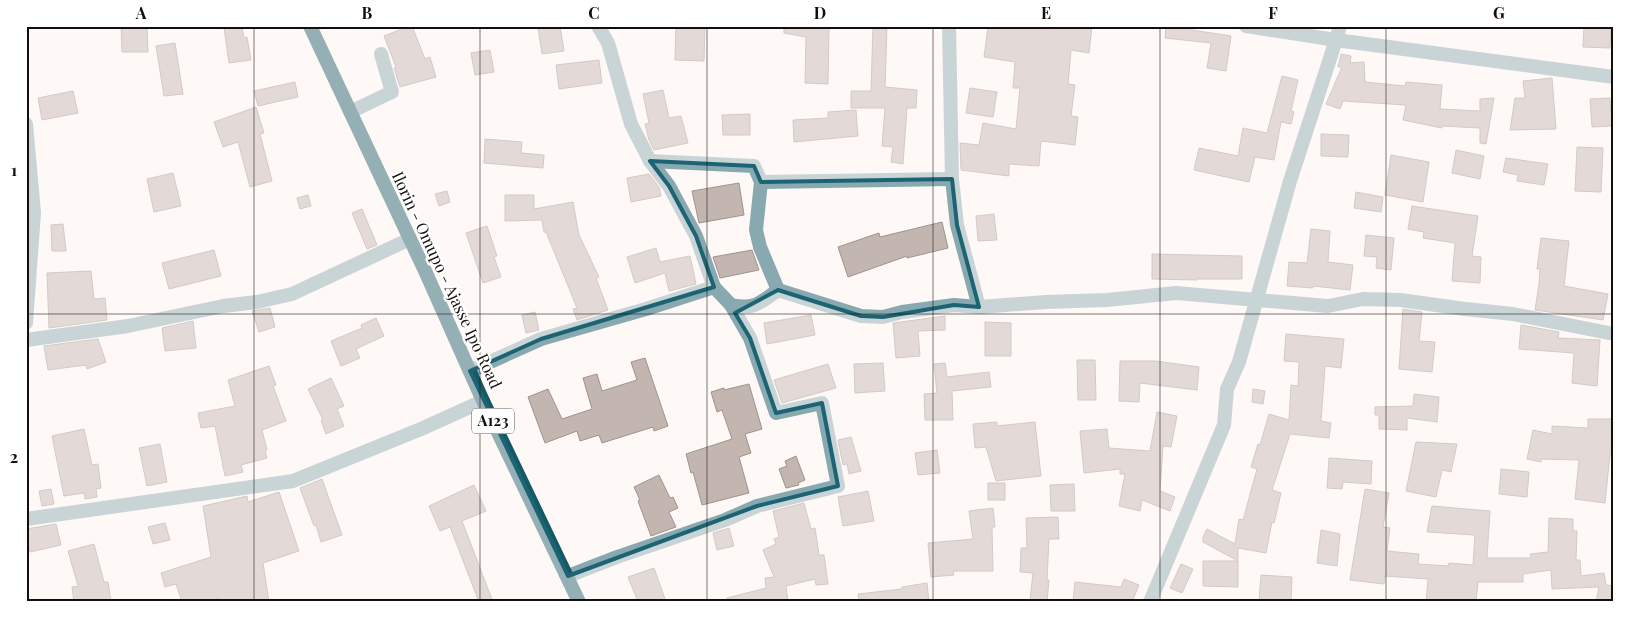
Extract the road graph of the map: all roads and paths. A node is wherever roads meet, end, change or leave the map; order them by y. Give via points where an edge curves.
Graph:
1 (310, 26) edge
2 (598, 26) edge
3 (949, 26) edge
4 (1246, 26) edge
5 (1338, 33) edge
6 (382, 54) dead end
7 (1614, 77) edge
8 (350, 112) junction
9 (26, 124) edge
10 (650, 161) junction
11 (952, 179) junction
12 (761, 182) junction
13 (410, 239) junction
14 (714, 287) junction
15 (778, 290) junction
16 (1256, 299) junction
17 (731, 306) junction
18 (979, 307) junction
19 (26, 323) edge
20 (1614, 334) edge
21 (26, 340) edge
22 (470, 371) junction
23 (483, 401) junction
24 (26, 519) edge
25 (568, 576) junction
26 (579, 602) edge
27 (1150, 602) edge

1 - 8 highway, Ilorin - Omupo - Ajasse Ipo Road / A123
2 - 10 street via 608,43 631,124
3 - 11 street
4 - 5 street
5 - 7 street
5 - 16 street
6 - 8 street via 392,92
8 - 13 highway, Ilorin - Omupo - Ajasse Ipo Road / A123
9 - 19 street via 34,213
10 - 12 street via 754,166
10 - 14 street via 669,186 696,236
11 - 12 street
11 - 18 street via 957,224
12 - 15 street via 756,230
13 - 21 street via 292,294 128,326
13 - 22 highway, Ilorin - Omupo - Ajasse Ipo Road / A123
14 - 17 street
14 - 22 street via 541,339
15 - 17 street via 746,308
15 - 18 street via 862,316 883,317 954,305
16 - 18 street via 1176,292 1107,300
16 - 20 street via 1328,306 1363,299 1400,300 1513,314
16 - 27 street via 1239,362 1227,389 1224,425
17 - 25 street via 750,338 776,413 822,403 838,486 757,506
22 - 23 highway, Ilorin - Omupo - Ajasse Ipo Road / A123
23 - 24 street via 293,481
23 - 25 highway, Ilorin - Omupo - Ajasse Ipo Road / A123
25 - 26 highway, Ilorin - Omupo - Ajasse Ipo Road / A123

